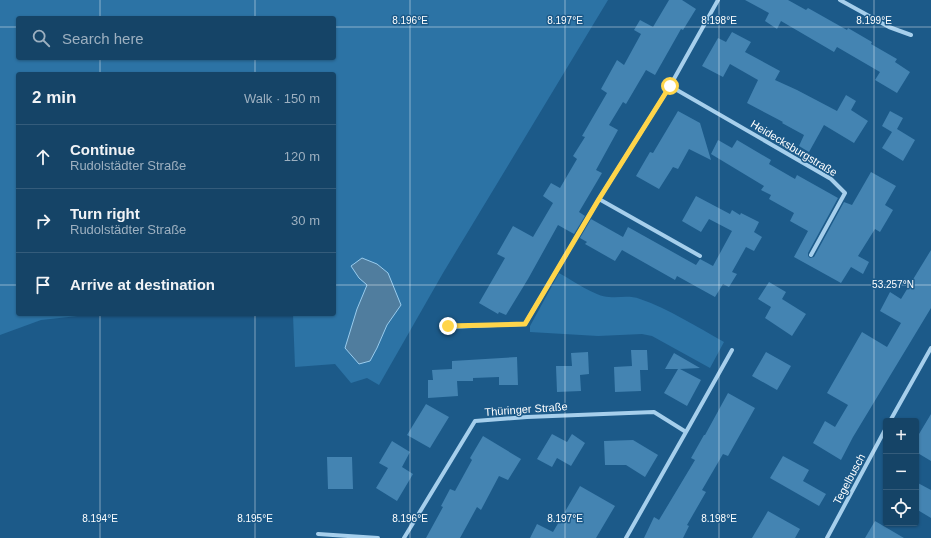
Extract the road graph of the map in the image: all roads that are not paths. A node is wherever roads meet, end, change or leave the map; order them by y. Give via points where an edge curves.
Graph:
1 (718, 0) edge
2 (840, 0) edge
3 (911, 35) dead end
4 (670, 86) junction
5 (599, 199) junction
6 (811, 254) dead end
7 (700, 256) dead end
8 (448, 326) dead end
9 (931, 348) edge
10 (732, 350) dead end
11 (892, 418) edge
12 (686, 432) junction
13 (883, 434) edge
14 (318, 534) dead end
15 (378, 538) edge
16 (404, 538) edge
17 (626, 538) edge
18 (827, 538) edge

1 - 4 street
2 - 3 street via 889,27
4 - 5 street
4 - 6 street, Heidecksburgstraße via 831,179 845,193
5 - 7 street
5 - 8 street via 525,324
9 - 11 street
10 - 12 street
12 - 16 street, Thüringer Straße via 654,412 475,421
12 - 17 street
13 - 18 street, Tegelbusch
14 - 15 street

